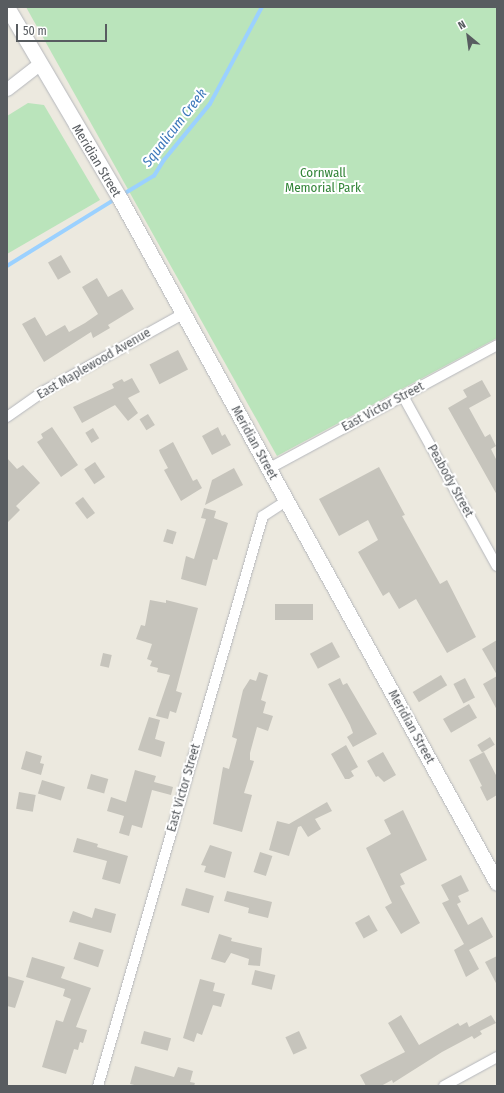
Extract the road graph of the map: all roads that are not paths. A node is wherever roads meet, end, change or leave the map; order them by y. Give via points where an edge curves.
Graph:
1 (7, 7) edge
2 (39, 64) junction
3 (7, 89) edge
4 (183, 314) junction
5 (497, 346) edge
6 (403, 396) junction
7 (7, 417) edge
8 (268, 469) junction
9 (286, 501) junction
10 (497, 566) edge
11 (497, 883) edge
12 (497, 1057) edge
13 (98, 1086) edge
14 (444, 1086) edge

1 - 2 main road, Meridian Street
2 - 3 street
2 - 4 main road, Meridian Street via 118,197
4 - 7 street, East Maplewood Avenue via 44,391
4 - 8 main road, Meridian Street
5 - 6 street, East Victor Street
6 - 8 street, East Victor Street
6 - 10 street, Peabody Street
8 - 9 main road, Meridian Street
9 - 11 main road, Meridian Street
9 - 13 street, East Victor Street via 263,516
12 - 14 street

